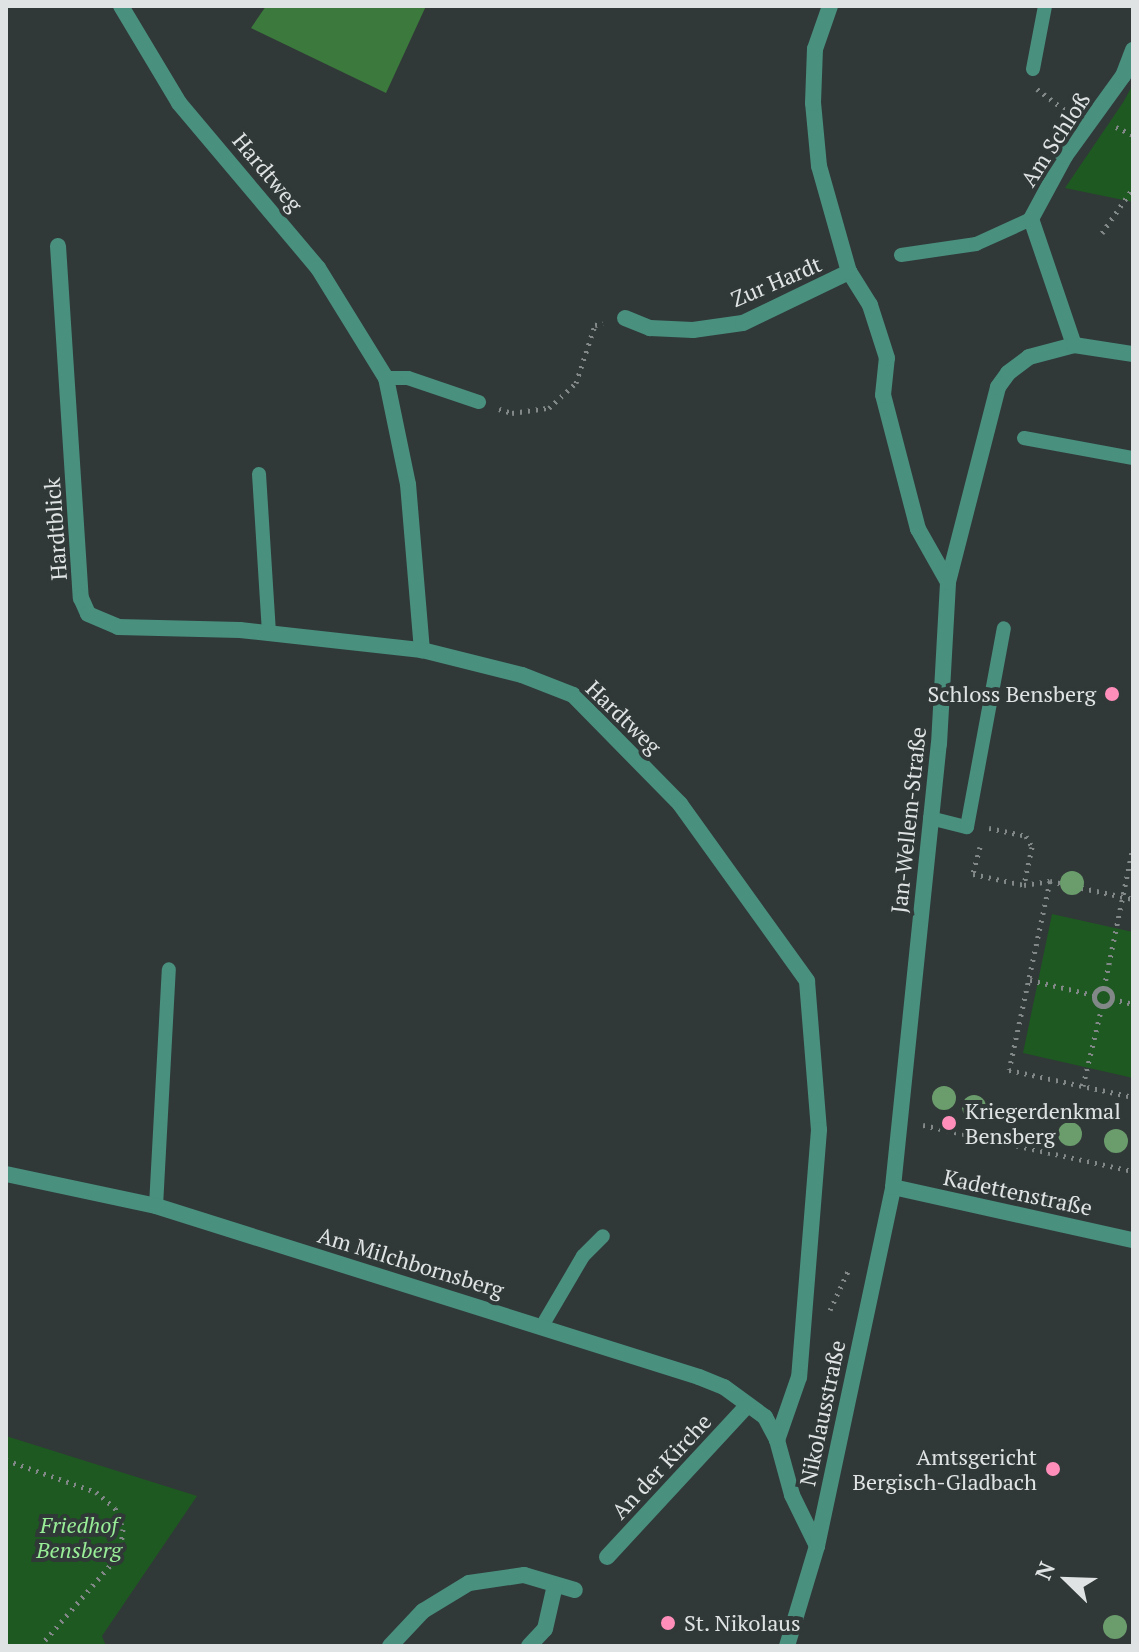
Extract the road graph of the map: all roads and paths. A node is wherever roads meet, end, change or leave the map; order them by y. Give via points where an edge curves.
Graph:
1 (121, 6) edge
2 (830, 6) edge
3 (1045, 6) edge
4 (1133, 50) edge
5 (1033, 69) joint
6 (1088, 127) junction
7 (1133, 188) edge
8 (1031, 219) junction
9 (1102, 233) dead end
10 (58, 246) dead end
11 (901, 255) dead end
12 (849, 272) junction
13 (625, 318) dead end
14 (592, 336) dead end
15 (1074, 345) junction
16 (1133, 354) edge
17 (386, 378) junction
18 (479, 402) joint
19 (1024, 438) dead end
20 (1133, 458) edge
21 (259, 474) dead end
22 (948, 582) junction
23 (1004, 628) dead end
24 (269, 634) junction
25 (422, 650) junction
26 (930, 818) junction
27 (1133, 847) edge
28 (1050, 881) junction
29 (1024, 885) junction
30 (1121, 896) junction
31 (1133, 899) edge
32 (169, 969) dead end
33 (1030, 980) junction
34 (1104, 988) junction
35 (1094, 995) junction
36 (1112, 999) junction
37 (1133, 1004) edge
38 (1102, 1006) junction
39 (1083, 1086) junction
40 (1133, 1097) edge
41 (900, 1121) junction
42 (1133, 1171) edge
43 (6, 1174) edge
44 (893, 1187) junction
45 (156, 1206) junction
46 (603, 1236) dead end
47 (1133, 1240) edge
48 (855, 1256) dead end
49 (824, 1324) dead end
50 (542, 1326) junction
51 (748, 1405) junction
52 (777, 1440) junction
53 (6, 1460) edge
54 (817, 1546) junction
55 (607, 1557) dead end
56 (555, 1585) junction
57 (575, 1590) dead end
58 (40, 1646) edge
59 (390, 1646) edge
60 (529, 1646) edge
61 (787, 1646) edge

1 - 17 street, Hardtweg via 179,103 290,231
2 - 12 street via 815,49 813,103 819,166
3 - 5 lane
4 - 6 street, Am Schloß via 1123,76
5 - 6 path via 1037,89
6 - 8 street, Am Schloß
7 - 9 path
8 - 11 lane via 976,244
8 - 15 street, Am Schloß
10 - 24 street, Hardtblick via 81,598 88,614 118,627
12 - 13 street, Zur Hardt via 743,323 693,330 650,328
12 - 22 street via 870,305 887,358 883,395 918,529
14 - 18 path via 576,383 549,408 512,413
15 - 16 street
15 - 22 street via 1029,357 998,387
17 - 18 lane via 408,378
17 - 25 street, Hardtweg via 408,484
19 - 20 lane
21 - 24 lane
22 - 26 street, Jan-Wellem-Straße
23 - 26 lane via 967,827
24 - 25 street, Hardtblick
25 - 52 street, Hardtweg via 522,675 573,695 680,804 807,981 819,1130 799,1377
26 - 41 street, Jan-Wellem-Straße
27 - 30 path
28 - 29 path
28 - 30 path
28 - 33 path
29 - 29 path via 973,874 984,827 1026,836 1032,847
30 - 31 path
30 - 34 path
32 - 45 lane
33 - 35 path
33 - 39 path via 1009,1070
34 - 35 path
34 - 36 path
35 - 38 path
36 - 37 path
36 - 38 path
38 - 39 path
39 - 40 path
41 - 42 path
41 - 44 street, Jan-Wellem-Straße
43 - 45 street, Am Milchbornsberg
44 - 47 street, Kadettenstraße
44 - 54 street, Nikolausstraße
45 - 50 street, Am Milchbornsberg
46 - 50 lane via 583,1256
48 - 49 path
50 - 51 street, Am Milchbornsberg via 699,1377
51 - 52 street, Am Milchbornsberg via 765,1417
51 - 55 street, An der Kirche
52 - 54 street via 792,1495
53 - 58 path via 96,1492 115,1508 123,1529 120,1554
54 - 61 street, Nikolausstraße
56 - 57 street
56 - 59 street via 524,1575 469,1583 423,1611
56 - 60 street via 545,1629

